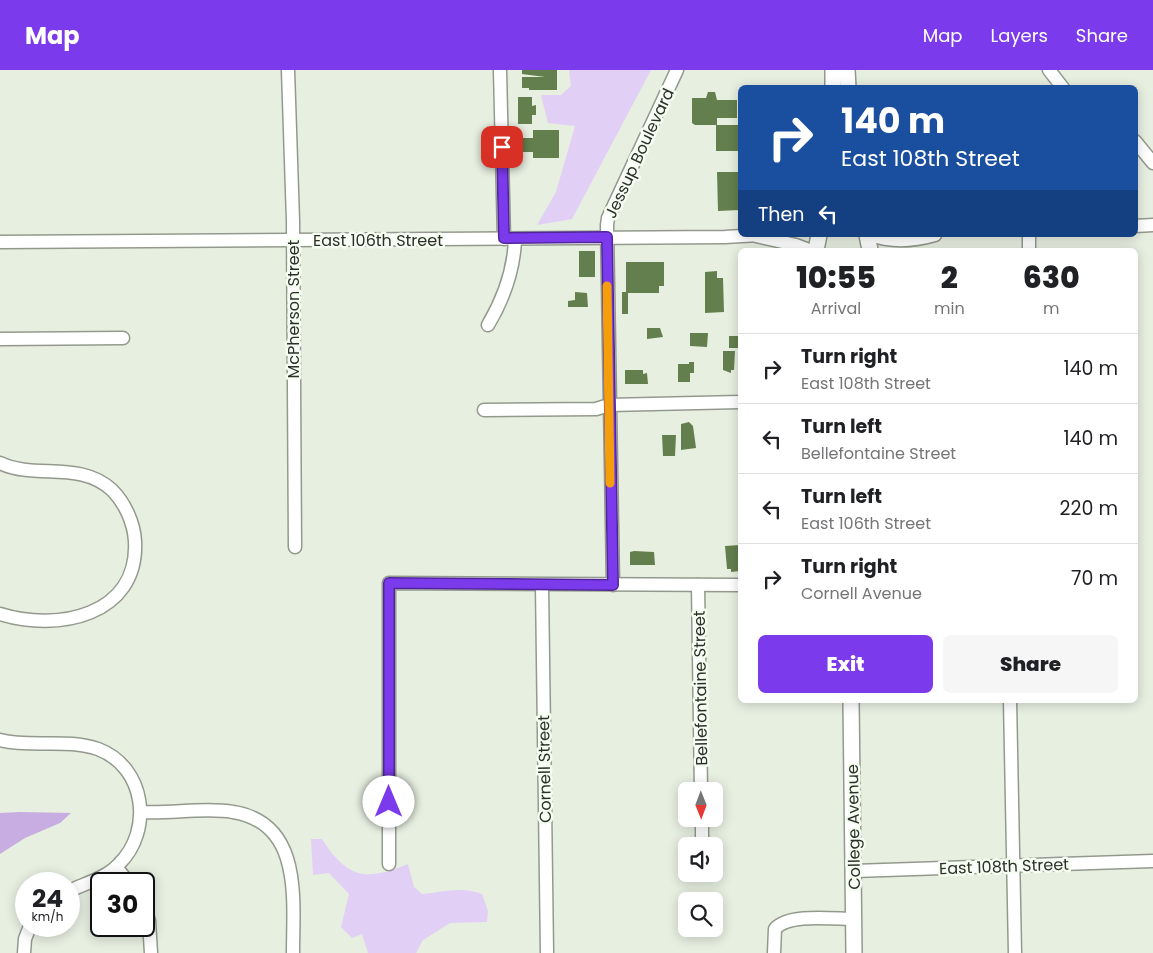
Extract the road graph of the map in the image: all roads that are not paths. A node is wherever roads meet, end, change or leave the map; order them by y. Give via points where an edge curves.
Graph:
1 (288, 70) edge
2 (500, 70) edge
3 (677, 70) edge
4 (833, 70) edge
5 (847, 70) edge
6 (1049, 70) edge
7 (833, 85) edge
8 (848, 85) edge
9 (1061, 85) edge
10 (1138, 145) edge
11 (1153, 163) edge
12 (1153, 225) edge
13 (1138, 226) edge
14 (738, 236) edge
15 (607, 237) junction
16 (762, 237) edge
17 (877, 237) edge
18 (926, 237) edge
19 (510, 238) junction
20 (918, 239) junction
21 (292, 240) junction
22 (0, 242) edge
23 (804, 248) edge
24 (905, 248) edge
25 (488, 325) dead end
26 (123, 338) dead end
27 (0, 339) edge
28 (738, 402) edge
29 (609, 405) junction
30 (484, 410) dead end
31 (0, 463) edge
32 (295, 547) dead end
33 (542, 584) junction
34 (613, 585) junction
35 (698, 585) junction
36 (738, 585) edge
37 (0, 614) edge
38 (851, 703) edge
39 (1010, 703) edge
40 (0, 740) edge
41 (701, 782) edge
42 (141, 812) junction
43 (1153, 861) edge
44 (389, 864) dead end
45 (1013, 865) junction
46 (116, 867) junction
47 (854, 871) junction
48 (120, 872) edge
49 (80, 886) edge
50 (854, 919) junction
51 (26, 937) edge
52 (150, 937) edge
53 (24, 953) edge
54 (151, 953) edge
55 (293, 953) edge
56 (546, 953) edge
57 (774, 953) edge
58 (854, 953) edge
59 (1016, 953) edge

1 - 21 street, McPherson Street
2 - 19 street
3 - 15 street, Jessup Boulevard via 608,218
4 - 7 main road
5 - 8 main road
6 - 9 street
10 - 11 street
12 - 13 street
14 - 15 street, East 106th Street
15 - 19 street, East 106th Street
15 - 29 street
16 - 23 street, East 106th Street
17 - 20 street via 887,240
18 - 20 street
19 - 21 street, East 106th Street
19 - 25 street via 515,259 501,300
20 - 24 street
21 - 22 street, East 106th Street
21 - 32 street, McPherson Street
26 - 27 street
28 - 29 street
29 - 30 street via 596,409
29 - 34 street
31 - 37 street via 21,470 68,471 101,482 124,506 132,525 135,545 126,583 114,599 96,611 74,619 55,620 30,620
33 - 34 street
33 - 44 street via 389,583
33 - 56 street, Cornell Street
34 - 35 street
35 - 36 street
35 - 41 street, Bellefontaine Street
38 - 47 main road, College Avenue
39 - 45 street
40 - 42 street via 77,744 101,750 127,773 136,789
42 - 46 street via 135,840
42 - 55 street via 231,811 266,826 289,859
43 - 45 street, East 108th Street
45 - 47 street, East 108th Street
45 - 59 street
46 - 48 street
46 - 49 street
47 - 50 main road, College Avenue
50 - 57 street via 784,922 775,929
50 - 58 main road, College Avenue
51 - 53 street
52 - 54 street

